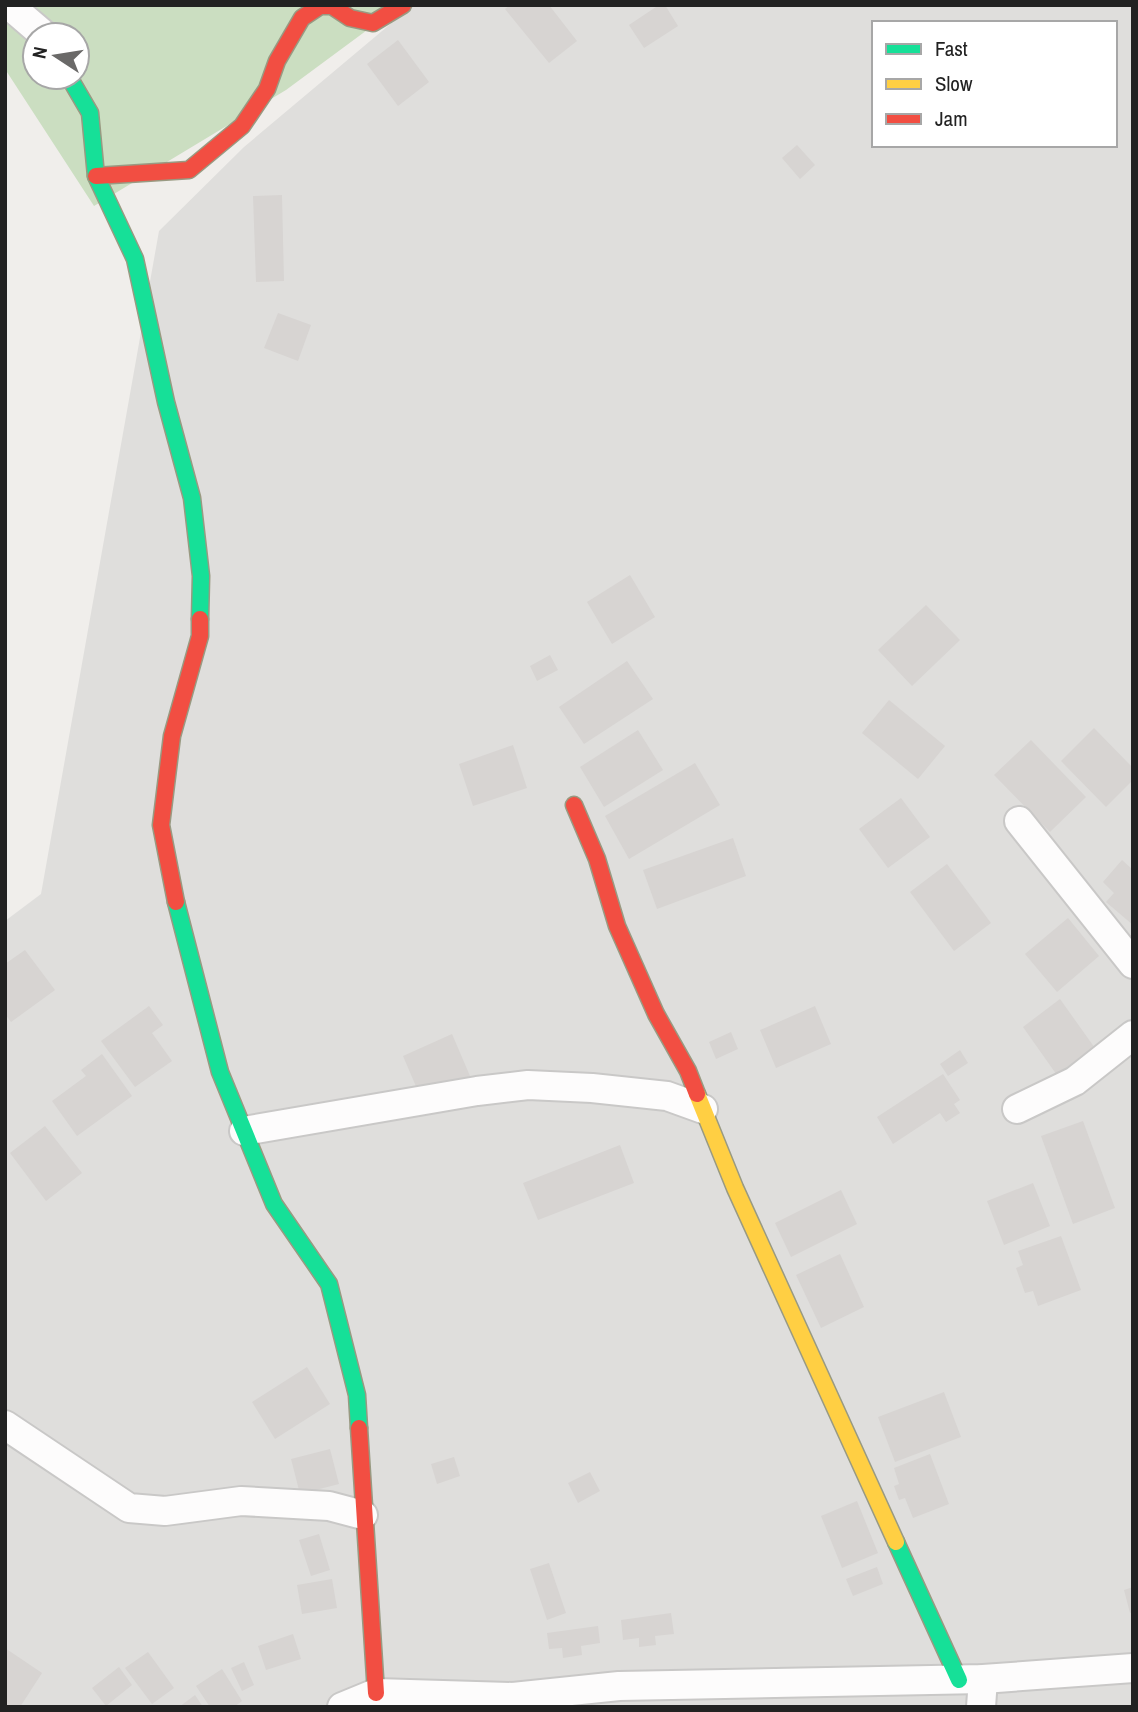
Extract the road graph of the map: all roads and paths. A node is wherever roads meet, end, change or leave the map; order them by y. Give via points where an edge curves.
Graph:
1 (9, 5) edge
2 (403, 5) edge
3 (28, 21) edge
4 (77, 91) edge
5 (96, 176) junction
6 (574, 805) dead end
7 (1018, 821) dead end
8 (1133, 964) edge
9 (1133, 1035) edge
10 (703, 1109) junction
11 (1017, 1109) dead end
12 (244, 1131) junction
13 (5, 1425) edge
14 (363, 1515) junction
15 (1133, 1668) edge
16 (974, 1689) edge
17 (376, 1693) junction
18 (342, 1707) edge

1 - 3 street
2 - 5 street via 373,23 350,18 332,6 313,9 302,18 267,89 242,125 189,170
4 - 5 street via 90,113
5 - 12 street via 135,259 192,499 201,576 200,636 172,736 162,825 179,919 220,1072
6 - 10 street via 597,859 617,926
7 - 8 street
9 - 11 street via 1075,1081
10 - 12 street via 667,1096 528,1085
10 - 16 street via 740,1201
12 - 14 street via 274,1203 329,1284 357,1395
13 - 14 street via 129,1508 165,1511 241,1501 329,1506
14 - 17 street
15 - 16 street
16 - 17 street via 619,1686 513,1697
17 - 18 street

